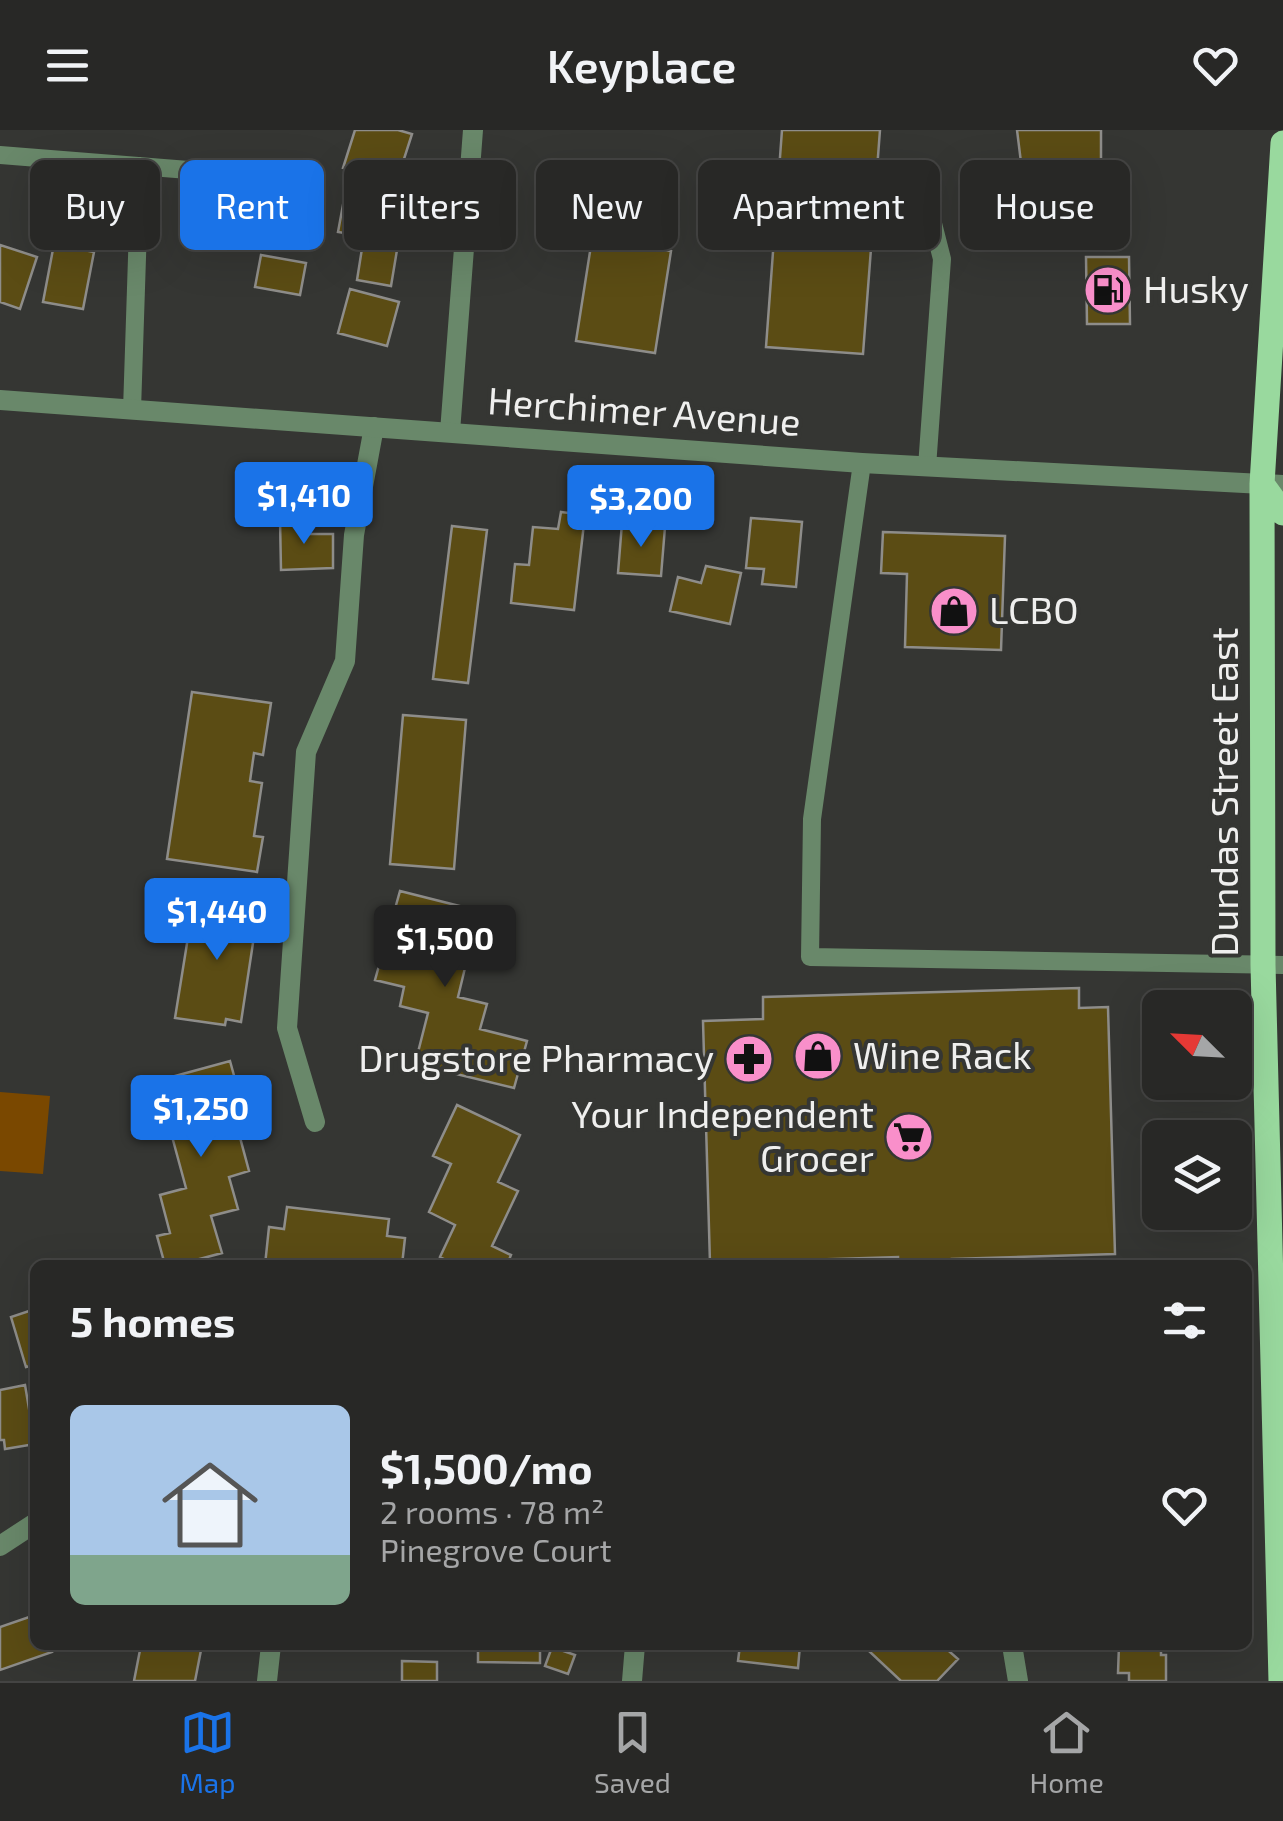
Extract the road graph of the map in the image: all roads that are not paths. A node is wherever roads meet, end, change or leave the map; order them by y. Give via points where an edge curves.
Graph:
1 (474, 130) edge
2 (1283, 143) edge
3 (0, 156) edge
4 (56, 160) edge
5 (137, 250) edge
6 (940, 250) edge
7 (0, 400) edge
8 (132, 410) junction
9 (374, 427) junction
10 (450, 432) junction
11 (862, 462) junction
12 (927, 467) junction
13 (1272, 485) edge
14 (1283, 512) edge
15 (1273, 965) edge
16 (315, 1122) dead end
17 (1277, 1292) edge
18 (30, 1526) edge
19 (0, 1546) edge
20 (270, 1650) edge
21 (635, 1650) edge
22 (1013, 1650) edge
23 (267, 1681) edge
24 (632, 1681) edge
25 (1018, 1681) edge
26 (1281, 1681) edge

1 - 10 street
2 - 13 main road, Dundas Street East
3 - 4 lane
5 - 8 lane
6 - 12 lane
7 - 8 street, Herchimer Avenue
8 - 9 street, Herchimer Avenue
9 - 10 street, Herchimer Avenue
9 - 16 street via 354,535 345,661 306,752 287,1028
10 - 11 street, Herchimer Avenue
11 - 12 street, Herchimer Avenue
11 - 15 lane via 812,819 810,956
12 - 13 street, Herchimer Avenue
13 - 14 main road
13 - 15 main road, Dundas Street East
15 - 17 main road, Dundas Street East
17 - 26 main road, Dundas Street East
18 - 19 street
20 - 23 street
21 - 24 street
22 - 25 street

